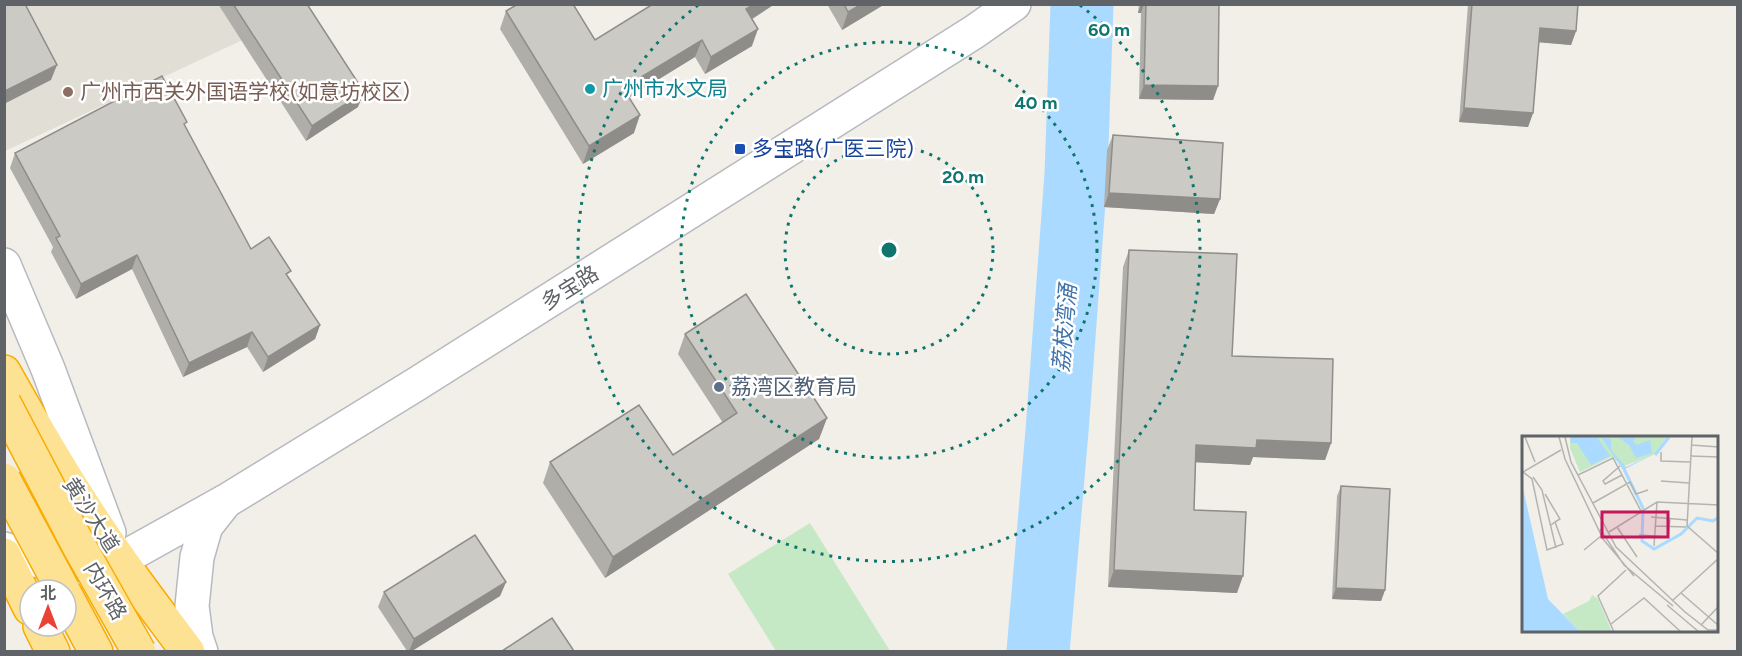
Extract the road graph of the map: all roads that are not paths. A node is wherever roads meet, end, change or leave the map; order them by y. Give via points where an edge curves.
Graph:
1 (1014, 4) edge
2 (4, 265) edge
3 (4, 372) edge
4 (4, 403) edge
5 (4, 480) edge
6 (226, 501) junction
7 (4, 549) edge
8 (4, 555) edge
9 (120, 560) junction
10 (57, 578) edge
11 (18, 584) edge
12 (78, 618) edge
13 (96, 651) edge
14 (139, 651) edge
15 (188, 651) edge
16 (201, 651) edge

1 - 6 street, 多宝路 via 415,386
2 - 9 street
3 - 9 highway, 黄沙大道
4 - 14 highway, 内环路, bridge
5 - 10 highway, bridge
6 - 9 street, 多宝路
6 - 16 street via 206,526 197,557 192,606
7 - 9 street via 59,564
8 - 11 highway
9 - 15 highway, 黄沙大道
12 - 13 highway

